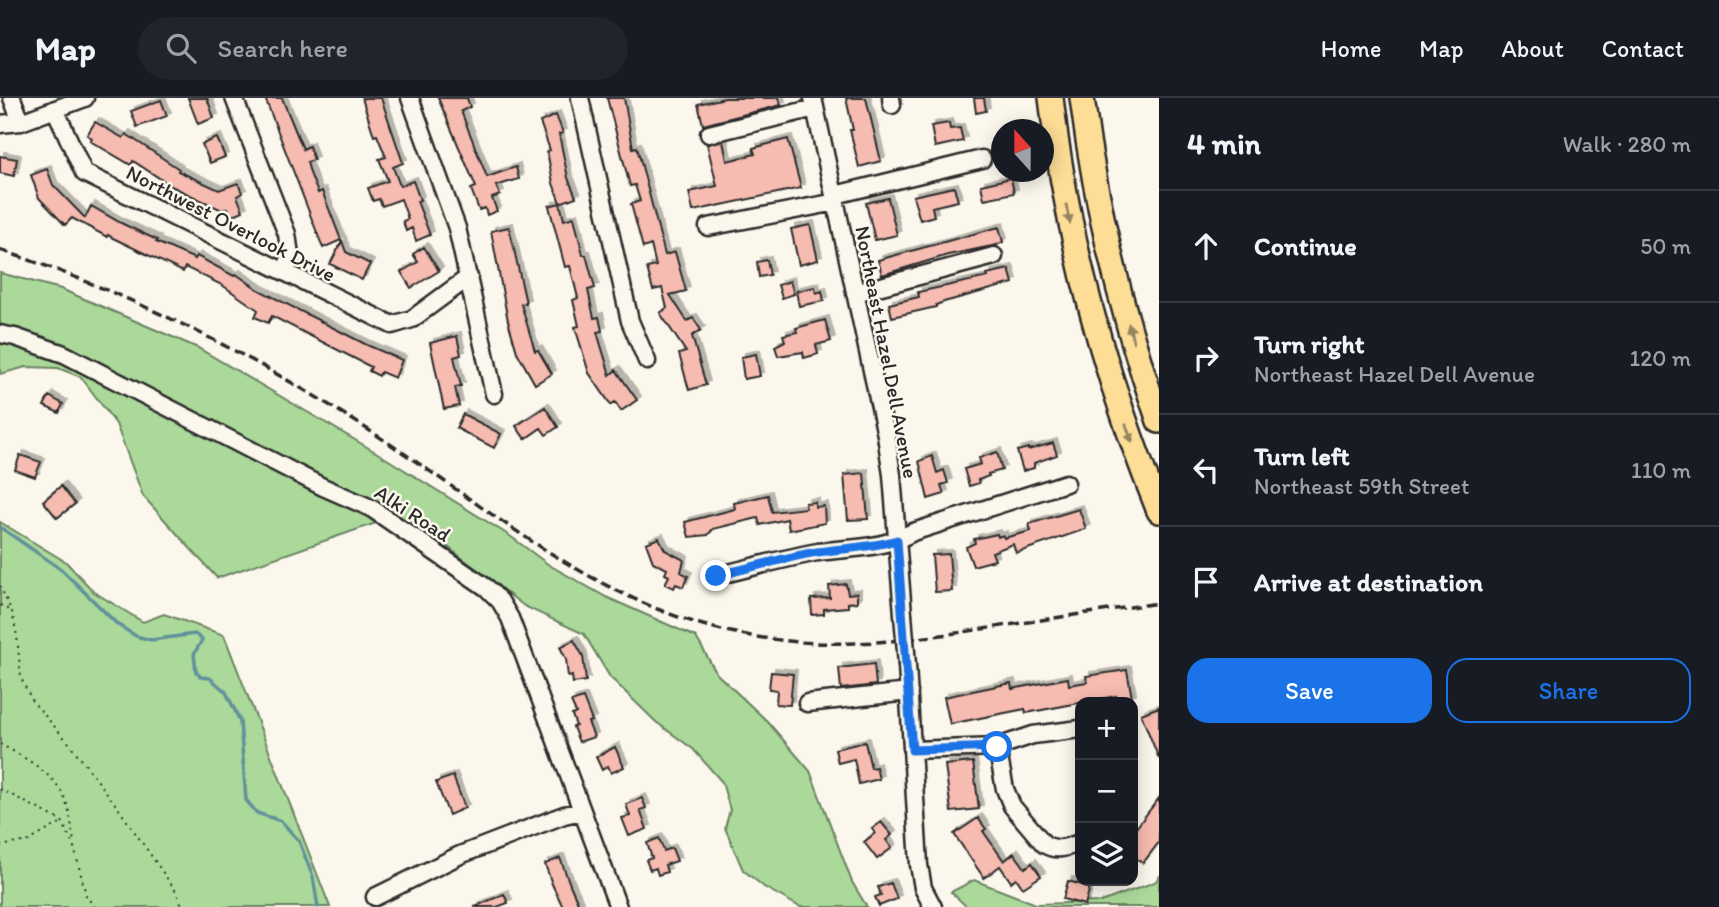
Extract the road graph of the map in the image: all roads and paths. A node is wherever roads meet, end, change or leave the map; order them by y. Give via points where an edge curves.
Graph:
1 (12, 98) edge
2 (85, 98) edge
3 (234, 98) edge
4 (410, 98) edge
5 (580, 98) edge
6 (1051, 98) edge
7 (1082, 98) edge
8 (814, 103) edge
9 (55, 109) junction
10 (21, 122) junction
11 (0, 124) edge
12 (709, 134) dead end
13 (982, 159) dead end
14 (835, 198) junction
15 (708, 227) dead end
16 (994, 256) dead end
17 (286, 272) junction
18 (469, 277) junction
19 (855, 293) junction
20 (0, 334) edge
21 (647, 361) dead end
22 (495, 394) dead end
23 (1159, 421) edge
24 (1066, 483) dead end
25 (1159, 511) edge
26 (897, 540) junction
27 (716, 576) dead end
28 (0, 586) edge
29 (0, 605) edge
30 (12, 612) junction
31 (909, 692) junction
32 (807, 703) dead end
33 (1075, 730) edge
34 (0, 744) edge
35 (997, 747) junction
36 (912, 750) junction
37 (0, 789) edge
38 (582, 811) junction
39 (62, 821) junction
40 (1075, 845) edge
41 (0, 846) edge
42 (74, 847) junction
43 (375, 897) dead end
44 (94, 907) edge
45 (183, 907) edge
46 (618, 907) edge
47 (933, 907) edge

1 - 10 street
2 - 9 street
3 - 17 street via 287,234 290,255
4 - 18 street via 457,229
5 - 21 street via 629,321
6 -> 25 highway via 1060,174 1088,296 1121,411
23 -> 7 highway via 1132,337 1095,190
8 - 12 street
8 - 14 street, Northeast Hazel Dell Avenue
9 - 10 street
9 - 17 street, Northwest Overlook Drive via 84,173
10 - 11 street
13 - 14 street
14 - 15 street
14 - 19 street, Northeast Hazel Dell Avenue
16 - 19 street
17 - 18 street, Northwest Overlook Drive via 392,325 412,319
18 - 22 street
19 - 26 street, Northeast Hazel Dell Avenue via 886,435
20 - 38 street, Alki Road via 64,354 372,508 487,588 510,618
24 - 26 street
26 - 27 street
26 - 31 street, Northeast Hazel Dell Avenue, bridge
28 - 30 path
29 - 30 path
30 - 45 path via 21,678 32,701 116,805
31 - 32 street
31 - 36 street, Northeast Hazel Dell Avenue
33 - 35 street via 1033,735
34 - 42 path via 40,768 59,787 67,803
35 - 36 street
35 - 40 street via 1012,806 1044,844 1061,849
36 - 47 street, Northeast Hazel Dell Avenue via 919,866
37 - 39 path
38 - 43 street via 460,855
38 - 46 street, Alki Road
39 - 41 path via 29,841
39 - 42 path
42 - 44 path via 86,895

